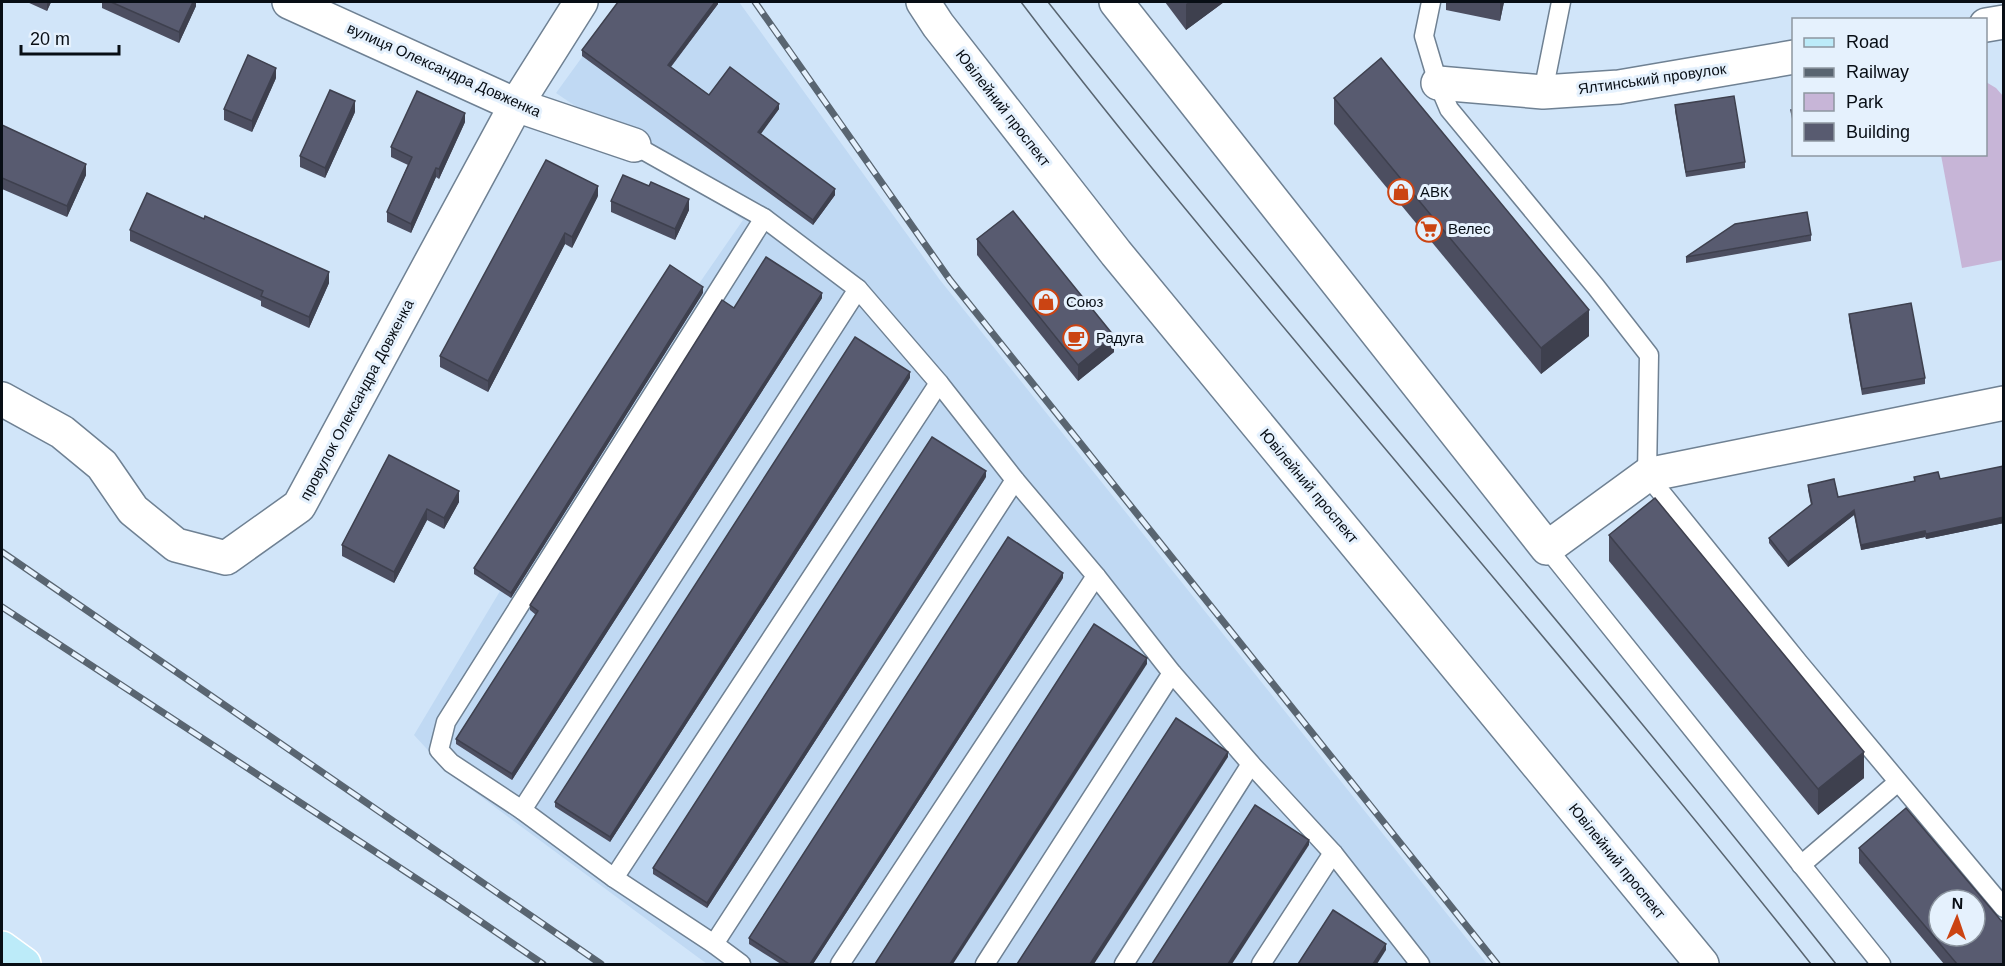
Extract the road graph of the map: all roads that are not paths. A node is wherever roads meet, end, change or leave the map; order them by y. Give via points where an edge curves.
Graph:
1 (289, 2) edge
2 (581, 2) edge
3 (923, 2) edge
4 (1116, 2) edge
5 (1431, 2) edge
6 (1561, 2) edge
7 (2004, 22) edge
8 (1987, 25) edge
9 (1792, 57) edge
10 (1438, 83) junction
11 (1543, 92) junction
12 (516, 105) junction
13 (634, 145) joint
14 (764, 218) junction
15 (858, 289) junction
16 (939, 383) junction
17 (2, 399) edge
18 (2004, 403) edge
19 (1647, 475) junction
20 (1015, 480) junction
21 (1546, 548) junction
22 (1096, 576) junction
23 (1172, 673) junction
24 (1251, 764) junction
25 (1898, 782) junction
26 (522, 810) junction
27 (1333, 853) junction
28 (1801, 865) junction
29 (614, 878) junction
30 (2004, 908) edge
31 (714, 944) junction
32 (2, 948) edge
33 (1413, 962) edge
34 (24, 964) edge
35 (741, 964) edge
36 (840, 964) edge
37 (985, 964) edge
38 (1124, 964) edge
39 (1260, 964) edge
40 (1702, 964) edge
41 (1881, 964) edge

1 - 12 street, вулиця Олександра Довженка
2 - 12 street, провулок Олександра Довженка
3 - 40 street, Ювілейний проспект via 1116,253
4 - 21 street
5 - 10 lane via 1424,36
6 - 11 lane
7 - 8 street
9 - 11 street, Ялтинський провулок via 1619,87
10 - 11 street, Ялтинський провулок
10 - 19 lane via 1449,109 1648,356
12 - 13 street, вулиця Олександра Довженка
12 - 17 street, провулок Олександра Довженка via 299,506 226,558 176,545 133,510 102,465 62,432
13 - 14 lane
14 - 15 lane
14 - 26 lane via 446,722 439,750 451,763
15 - 16 lane
15 - 26 lane
16 - 20 lane
16 - 29 lane
18 - 19 street
19 - 21 street
19 - 25 lane
20 - 22 lane
20 - 31 lane
21 - 28 lane
22 - 23 lane
22 - 36 lane
23 - 24 lane
23 - 37 lane
24 - 27 lane
24 - 38 lane
25 - 28 lane
25 - 30 lane
26 - 29 lane
27 - 33 lane
27 - 39 lane
28 - 41 lane
29 - 31 lane
31 - 35 lane
32 - 34 main road

